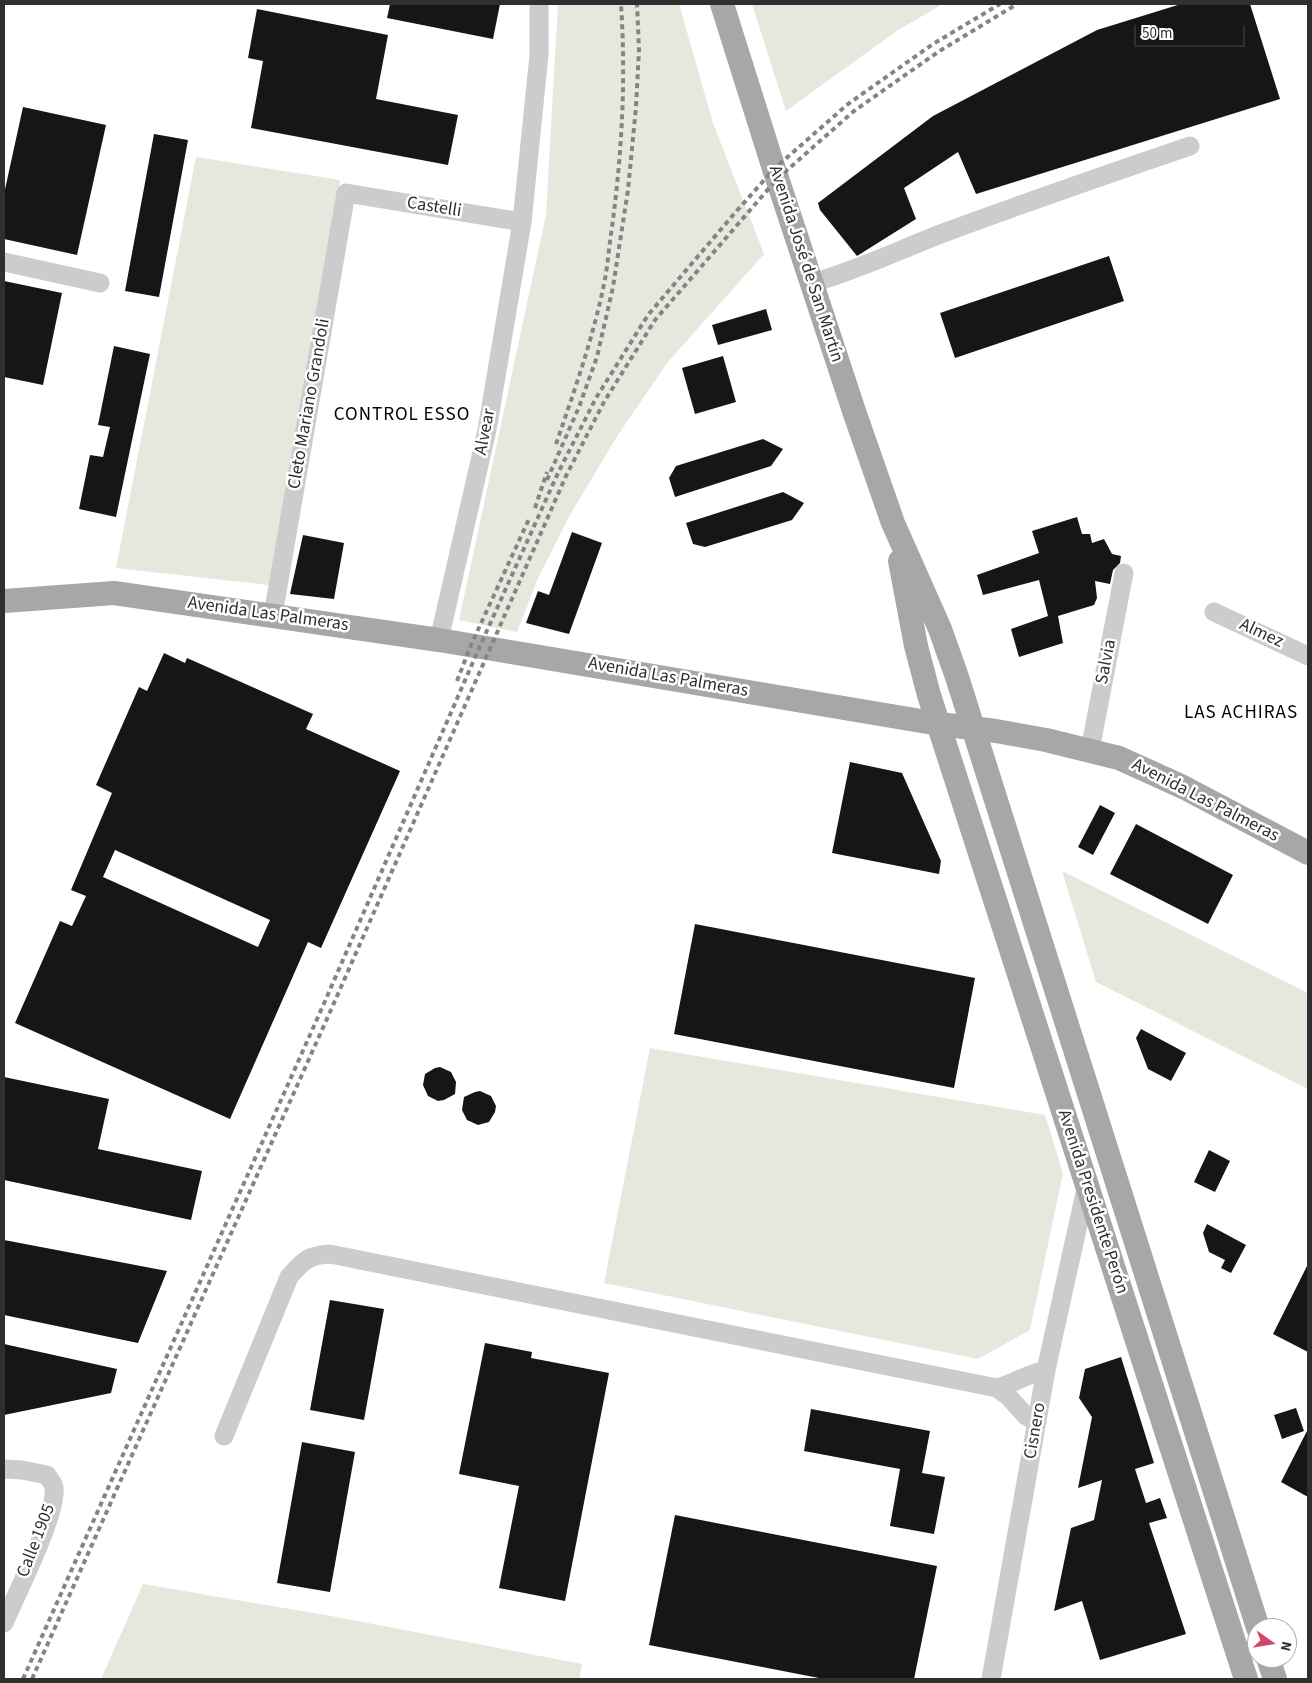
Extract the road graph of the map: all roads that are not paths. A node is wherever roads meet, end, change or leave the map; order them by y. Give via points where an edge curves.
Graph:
1 (539, 4) edge
2 (722, 4) edge
3 (1190, 146) dead end
4 (346, 194) joint
5 (522, 222) junction
6 (4, 262) edge
7 (100, 282) dead end
8 (812, 283) junction
9 (893, 523) junction
10 (1124, 573) dead end
11 (4, 601) edge
12 (1214, 612) dead end
13 (273, 615) junction
14 (439, 640) junction
15 (1308, 656) edge
16 (939, 724) junction
17 (972, 728) junction
18 (1090, 750) junction
19 (1308, 853) edge
20 (1087, 1184) junction
21 (1046, 1370) junction
22 (997, 1388) junction
23 (1037, 1422) junction
24 (224, 1436) dead end
25 (4, 1469) edge
26 (1255, 1618) edge
27 (4, 1623) edge
28 (991, 1679) edge
29 (1246, 1679) edge

1 - 5 street, Alvear via 539,55
2 - 8 main road, Avenida José de San Martín
3 - 8 street via 1049,194 844,274
4 - 5 street, Castelli
4 - 13 street, Cleto Mariano Grandoli
5 - 14 street, Alvear via 487,430
6 - 7 street
8 - 9 main road, Avenida José de San Martín
9 - 16 main road, Avenida José de San Martín via 916,646
9 - 17 main road, Avenida José de San Martín via 940,629
10 - 18 street, Salvia
11 - 13 main road, Avenida Las Palmeras via 114,593
12 - 15 street, Almez
13 - 14 main road, Avenida Las Palmeras
14 - 16 main road, Avenida Las Palmeras
16 - 17 main road, Avenida Las Palmeras
16 - 20 main road, Avenida Presidente Perón
17 - 18 main road, Avenida Las Palmeras
17 - 26 main road, Avenida Presidente Perón
18 - 19 main road, Avenida Las Palmeras via 1120,758 1183,787
20 - 21 street, Cisnero
20 - 29 main road, Avenida Presidente Perón
21 - 22 street via 1033,1372
21 - 23 street, Cisnero
22 - 23 street via 1026,1416
22 - 24 street via 330,1254 316,1255 302,1262 289,1277
23 - 28 street, Cisnero
25 - 27 street, Calle 1905 via 47,1475 54,1486 54,1501 41,1537

